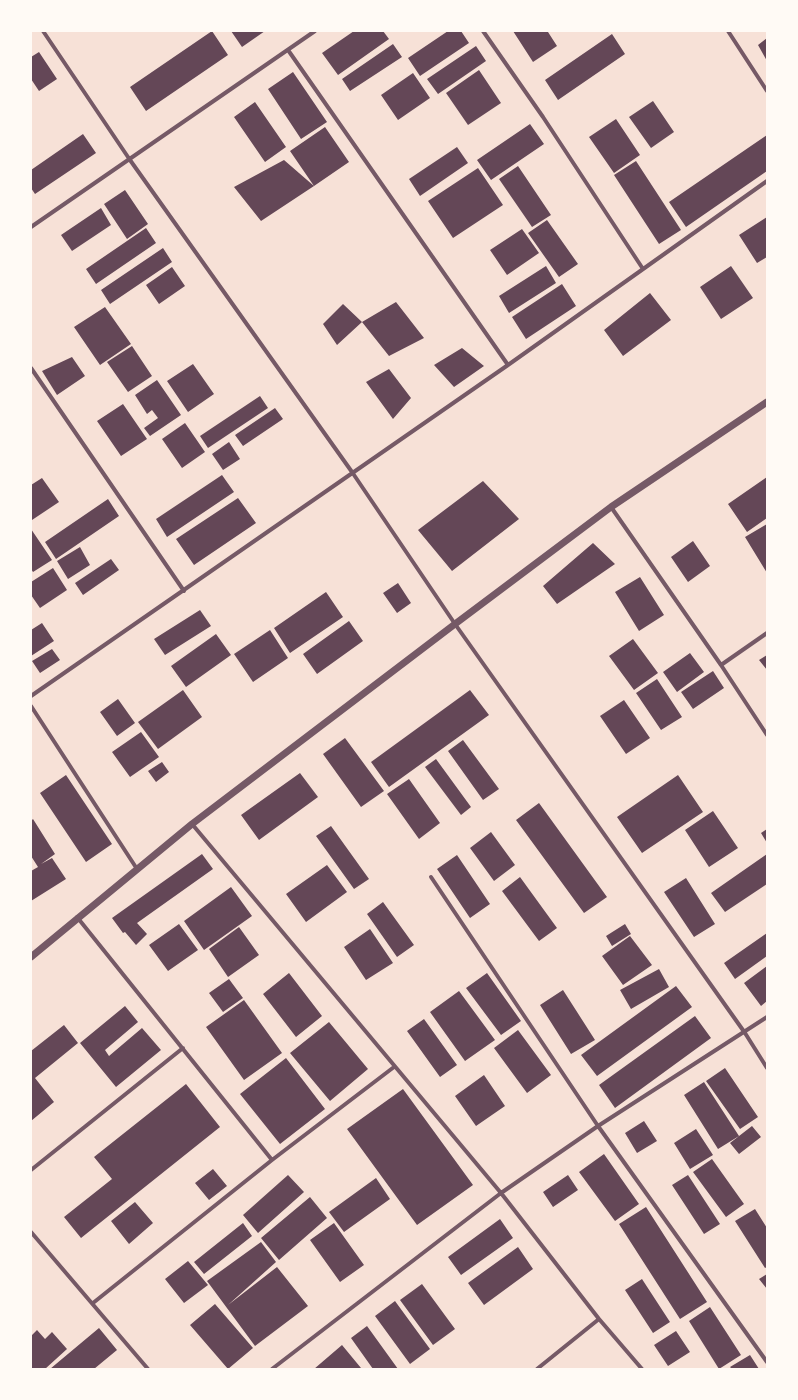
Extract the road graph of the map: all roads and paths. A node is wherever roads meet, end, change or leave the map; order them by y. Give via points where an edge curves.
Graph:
1 (43, 31) edge
2 (315, 31) edge
3 (483, 31) edge
4 (728, 31) edge
5 (288, 50) junction
6 (767, 91) edge
7 (130, 160) junction
8 (767, 181) edge
9 (31, 227) edge
10 (643, 269) junction
11 (508, 365) junction
12 (31, 368) edge
13 (767, 402) edge
14 (352, 472) junction
15 (611, 507) junction
16 (184, 591) junction
17 (455, 624) junction
18 (767, 633) edge
19 (721, 665) junction
20 (31, 696) edge
21 (31, 706) edge
22 (767, 735) edge
23 (192, 824) junction
24 (137, 869) junction
25 (431, 877) dead end
26 (78, 917) junction
27 (31, 956) edge
28 (767, 1017) edge
29 (744, 1032) junction
30 (183, 1048) junction
31 (394, 1067) junction
32 (767, 1068) edge
33 (598, 1126) junction
34 (272, 1160) junction
35 (31, 1170) edge
36 (501, 1193) junction
37 (31, 1232) edge
38 (93, 1303) junction
39 (599, 1319) junction
40 (767, 1362) edge
41 (148, 1369) edge
42 (272, 1369) edge
43 (537, 1369) edge
44 (642, 1369) edge

1 - 7 street
2 - 5 street
3 - 10 street via 543,116
4 - 6 street
5 - 7 street
5 - 11 street
7 - 9 street
7 - 14 street
8 - 10 street
10 - 11 street
11 - 14 street
12 - 16 street
13 - 15 street
14 - 16 street
14 - 17 street
15 - 17 street
15 - 19 street
16 - 20 street
17 - 23 street
17 - 29 street
18 - 19 street
19 - 22 street
21 - 24 street
23 - 24 street
23 - 31 street
24 - 26 street
25 - 33 street
26 - 27 street
26 - 30 street
28 - 29 street
29 - 32 street
29 - 33 street
30 - 34 street
30 - 35 street
31 - 34 street
31 - 36 street
33 - 36 street
33 - 40 street
34 - 38 street
36 - 39 street
36 - 42 street
37 - 38 street
38 - 41 street
39 - 43 street
39 - 44 street

